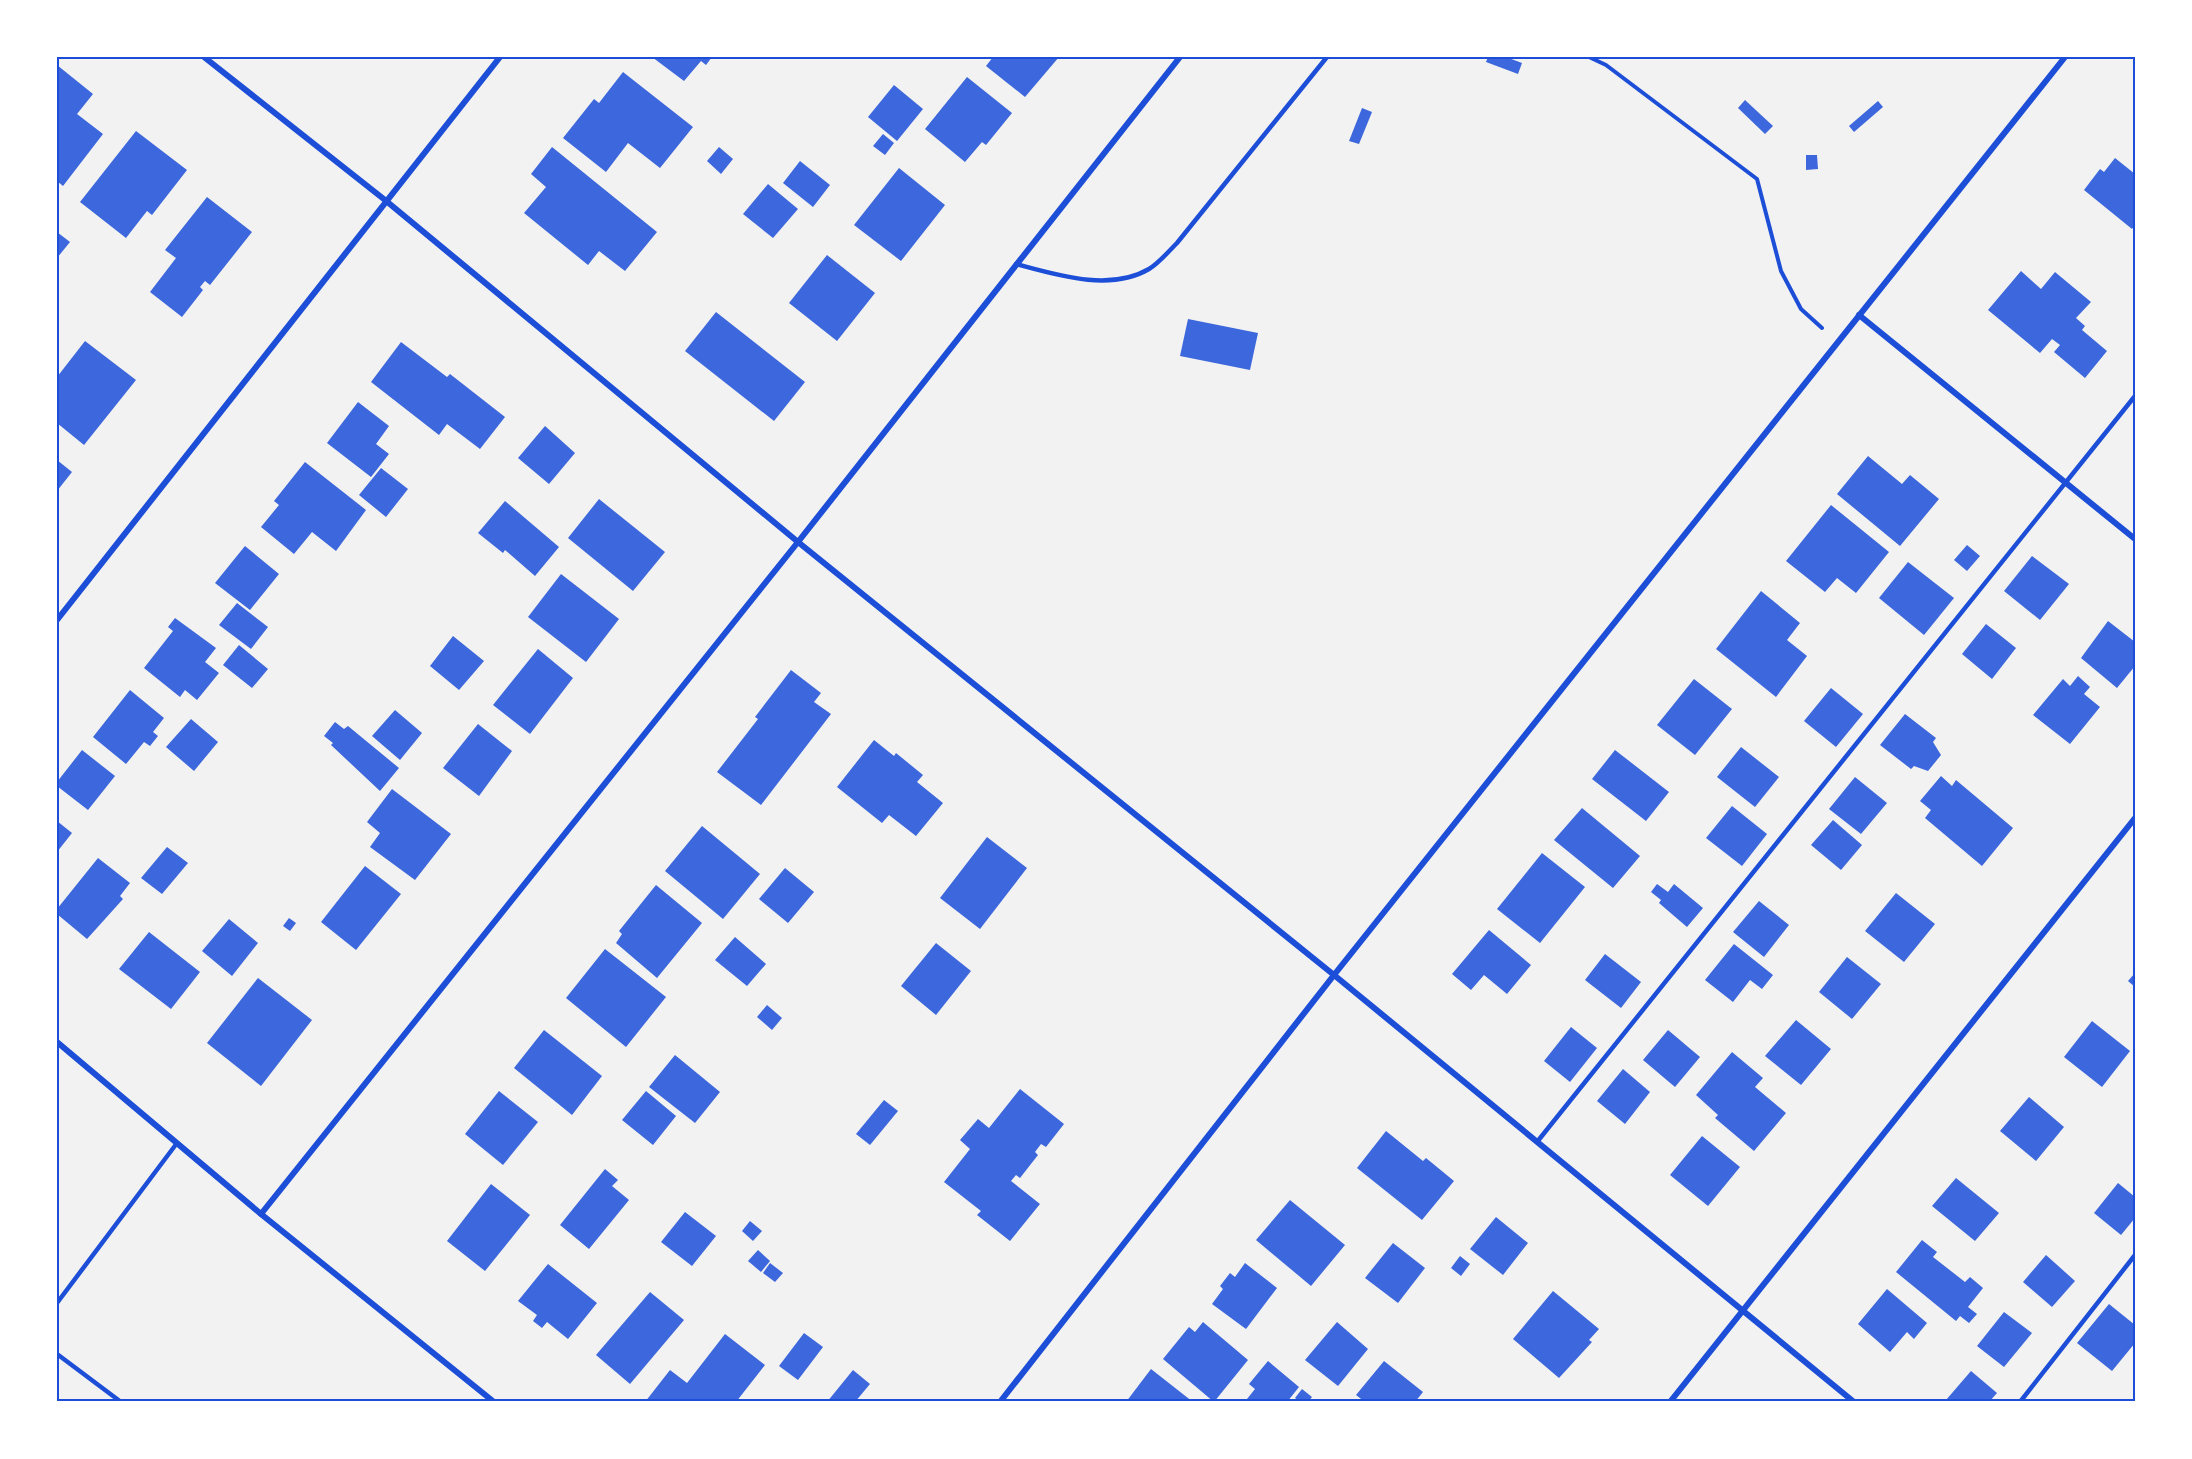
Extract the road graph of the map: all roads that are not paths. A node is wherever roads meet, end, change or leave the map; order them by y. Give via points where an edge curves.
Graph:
1 (204, 57) edge
2 (500, 57) edge
3 (1180, 57) edge
4 (1327, 57) edge
5 (2066, 57) edge
6 (385, 200) junction
7 (1016, 264) junction
8 (1859, 315) junction
9 (2135, 396) edge
10 (2065, 482) junction
11 (2135, 539) edge
12 (798, 542) junction
13 (57, 620) edge
14 (2135, 818) edge
15 (1334, 975) junction
16 (57, 1042) edge
17 (1537, 1142) junction
18 (177, 1143) junction
19 (261, 1214) junction
20 (2135, 1255) edge
21 (57, 1303) edge
22 (1743, 1312) junction
23 (57, 1354) edge
24 (121, 1402) edge
25 (494, 1402) edge
26 (1000, 1402) edge
27 (1670, 1402) edge
28 (1854, 1402) edge
29 (2020, 1402) edge

1 - 6 street
2 - 6 street
3 - 7 street
4 - 7 lane via 1177,243 1150,268 1118,279 1090,279
5 - 8 street
6 - 12 street
6 - 13 street
7 - 12 street
8 - 10 street
8 - 15 street
9 - 10 lane
10 - 11 street
10 - 17 lane
12 - 15 street
12 - 19 street
14 - 22 street
15 - 17 street
15 - 26 street
16 - 18 street
17 - 22 street
18 - 19 street
18 - 21 lane
19 - 25 street
20 - 29 lane
22 - 27 street
22 - 28 street
23 - 24 lane

